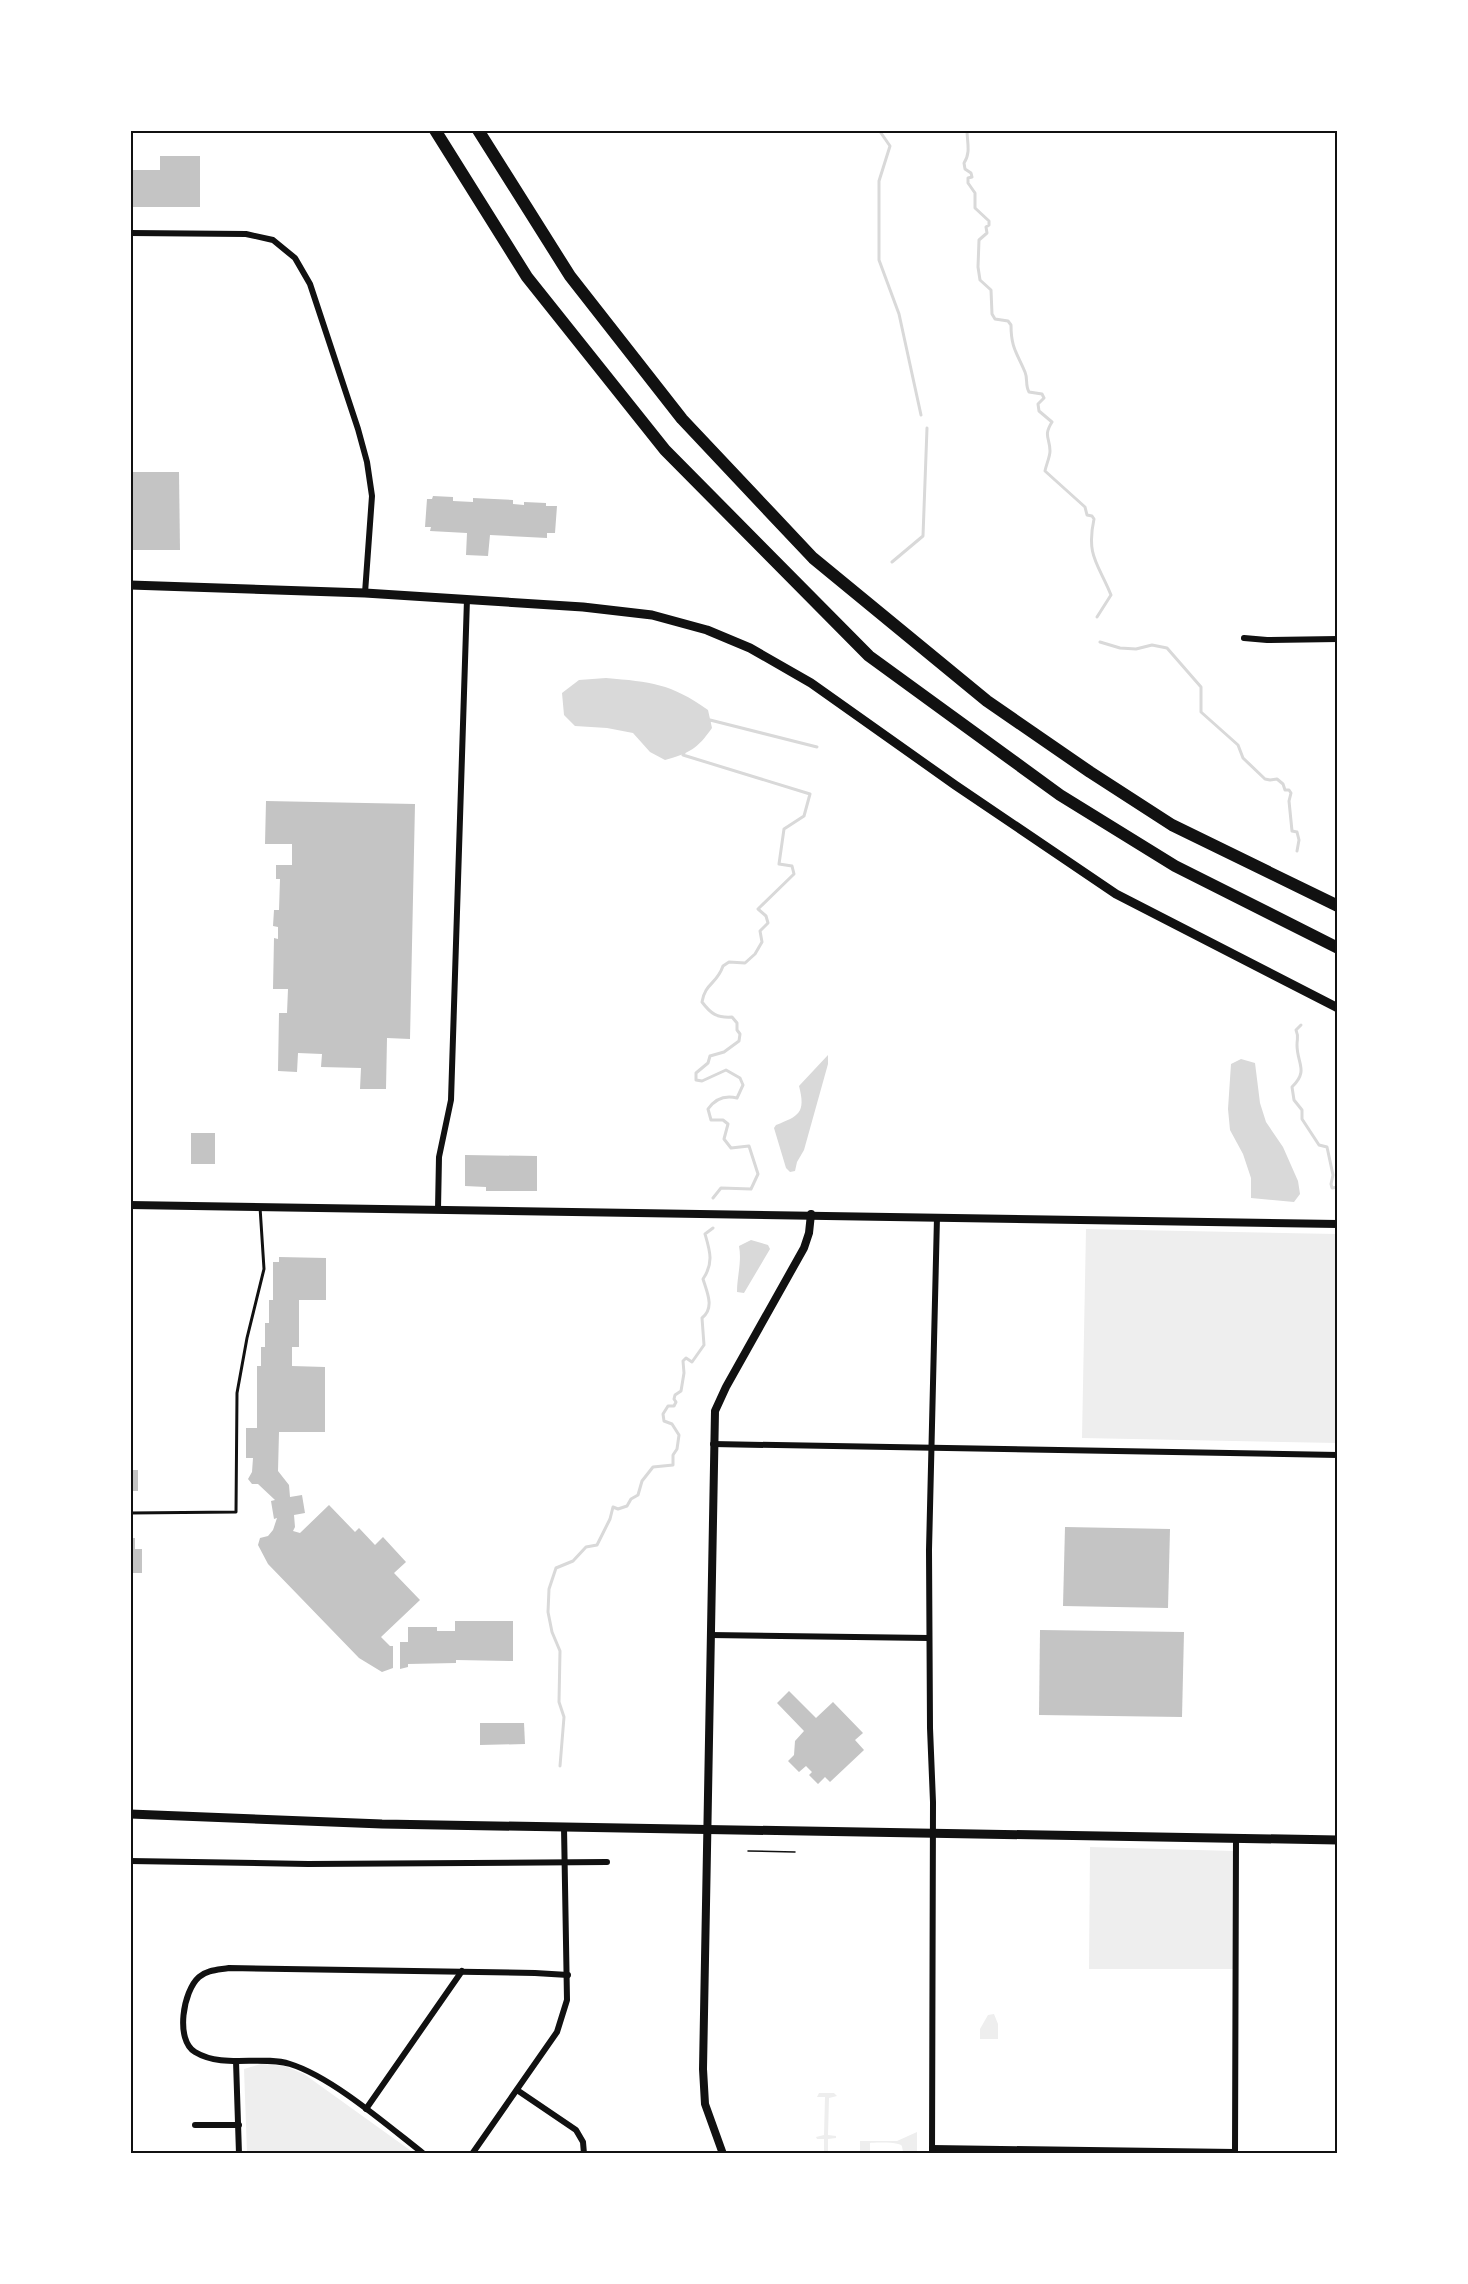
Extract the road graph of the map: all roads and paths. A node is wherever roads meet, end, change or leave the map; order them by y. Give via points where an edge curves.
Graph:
1 (435, 130) edge
2 (478, 130) edge
3 (130, 232) edge
4 (130, 585) edge
5 (365, 593) junction
6 (467, 599) junction
7 (1244, 638) dead end
8 (1338, 639) edge
9 (1338, 906) edge
10 (1338, 948) edge
11 (1338, 1008) edge
12 (130, 1205) edge
13 (260, 1207) junction
14 (438, 1209) junction
15 (811, 1214) junction
16 (937, 1217) junction
17 (1338, 1224) edge
18 (713, 1444) junction
19 (932, 1448) junction
20 (1338, 1455) edge
21 (130, 1514) edge
22 (710, 1635) junction
23 (929, 1638) junction
24 (130, 1815) edge
25 (564, 1827) junction
26 (708, 1828) junction
27 (933, 1832) junction
28 (1236, 1838) junction
29 (1338, 1840) edge
30 (748, 1851) dead end
31 (795, 1852) dead end
32 (130, 1861) edge
33 (563, 1862) junction
34 (606, 1862) dead end
35 (462, 1971) junction
36 (568, 1976) junction
37 (236, 2061) junction
38 (517, 2090) junction
39 (366, 2109) junction
40 (195, 2125) dead end
41 (239, 2125) junction
42 (932, 2151) edge
43 (1235, 2153) edge
44 (239, 2154) edge
45 (424, 2154) edge
46 (472, 2154) edge
47 (584, 2154) edge
48 (723, 2154) edge

1 - 10 highway via 527,277 665,450 870,656 1069,801 1175,866
2 - 9 highway via 570,276 682,419 813,558 987,701 1090,772 1172,825
3 - 5 street via 246,234 273,240 296,258 310,284 367,462 372,496
4 - 5 main road
5 - 6 main road
6 - 11 main road via 652,615 707,630 750,648 811,683 1116,894
6 - 14 street via 451,1100 439,1157
7 - 8 street
12 - 13 street
13 - 14 street
13 - 21 lane via 264,1269 237,1392 236,1512
14 - 15 street
15 - 16 street
15 - 18 street via 804,1248 715,1411
16 - 17 street
16 - 19 street
18 - 19 street
18 - 22 street
19 - 20 street
19 - 23 street
22 - 23 street
22 - 26 street
23 - 27 street
24 - 25 main road
25 - 26 main road
25 - 33 street
26 - 27 main road
26 - 48 street via 703,2068 705,2103
27 - 28 main road
27 - 42 street
28 - 29 main road
28 - 43 street
30 - 31 path
32 - 33 street
33 - 34 street
33 - 36 street
35 - 36 street
35 - 37 street via 209,1971 198,1977 187,1995 184,2038 193,2051
35 - 39 street
36 - 38 street via 567,2000 556,2032
37 - 39 street via 291,2064
37 - 41 street
38 - 46 street
38 - 47 street via 576,2130
39 - 45 street
40 - 41 street
41 - 44 street
42 - 43 street

